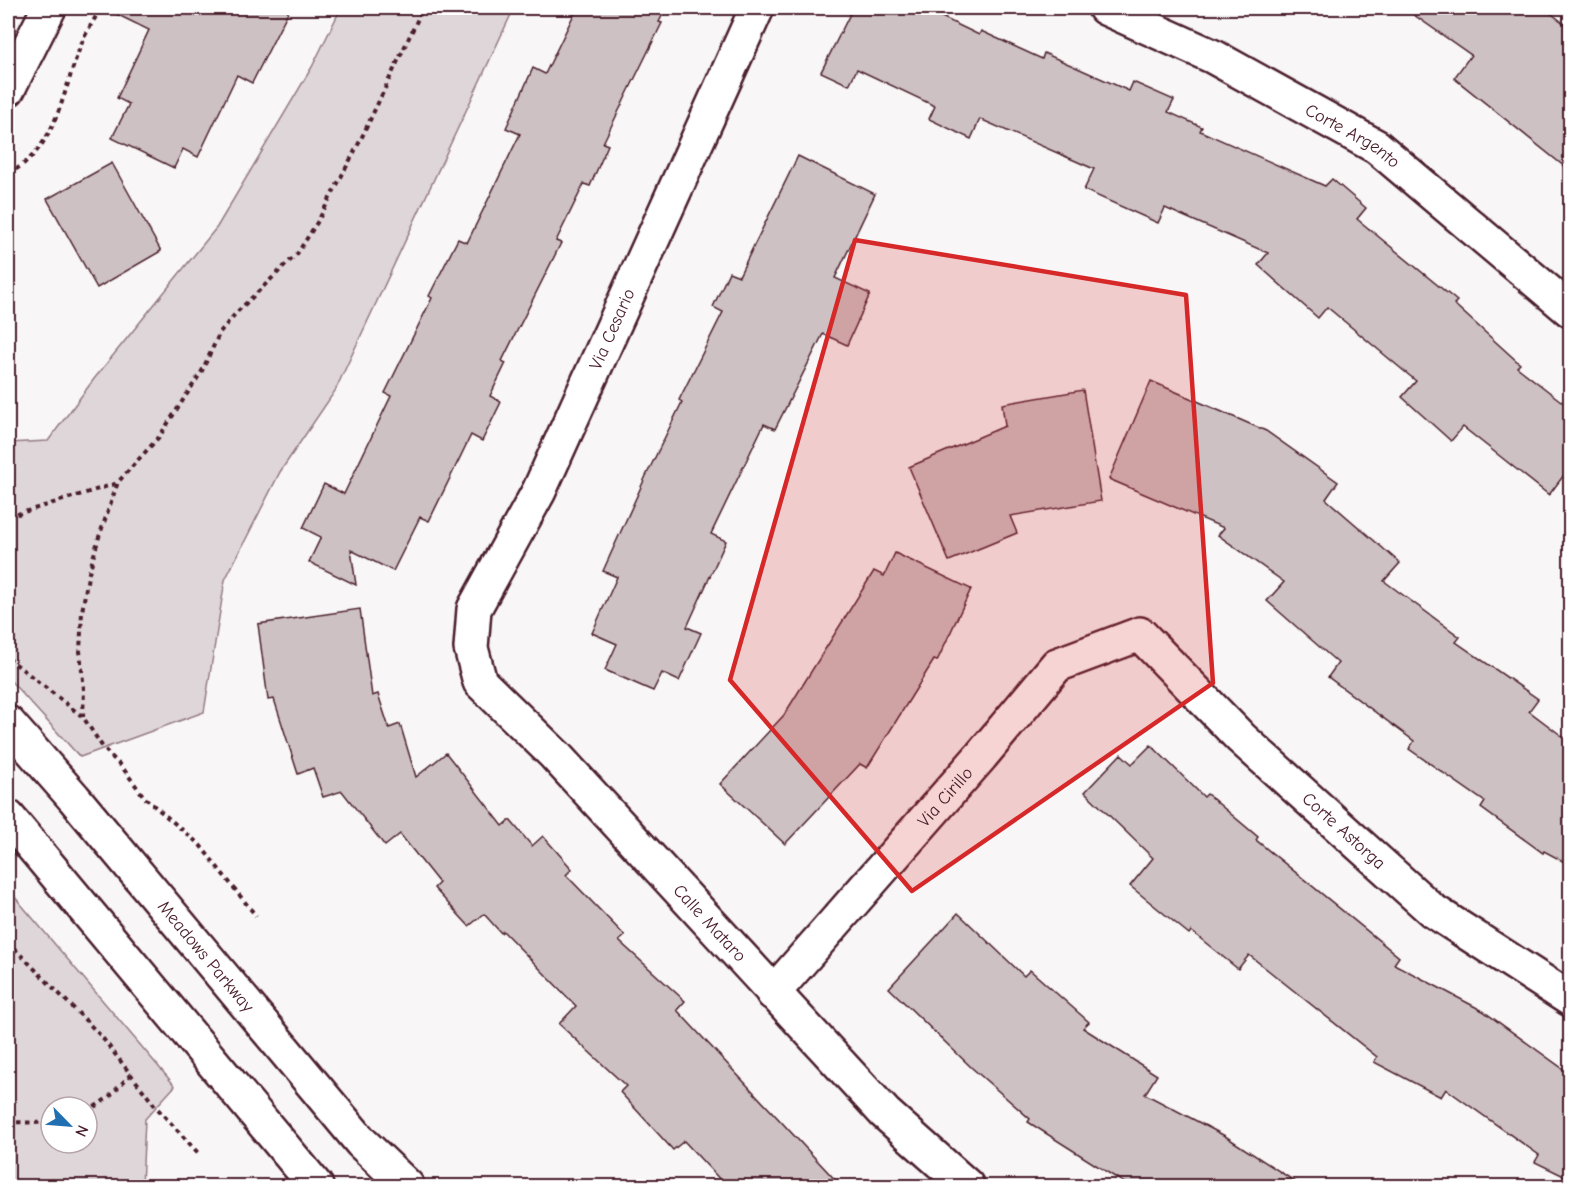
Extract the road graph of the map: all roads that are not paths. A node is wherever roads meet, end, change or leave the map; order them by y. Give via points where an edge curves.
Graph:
1 (49, 8) edge
2 (757, 8) edge
3 (1105, 8) edge
4 (8, 89) edge
5 (1570, 310) edge
6 (1140, 634) joint
7 (471, 648) joint
8 (8, 723) edge
9 (8, 817) edge
10 (773, 993) junction
11 (1570, 999) edge
12 (316, 1186) edge
13 (407, 1186) edge
14 (967, 1186) edge

1 - 4 street
2 - 7 street, Via Cesario via 539,491 474,609
3 - 5 street, Corte Argento via 1214,57 1377,147
6 - 10 street, Via Cirillo via 1057,665
6 - 11 street, Corte Astorga via 1241,738 1432,910
7 - 10 street, Calle Mataro via 480,682 555,755
8 - 13 street, Meadows Parkway via 361,1142
9 - 12 street
10 - 14 street, Calle Mataro via 885,1113

